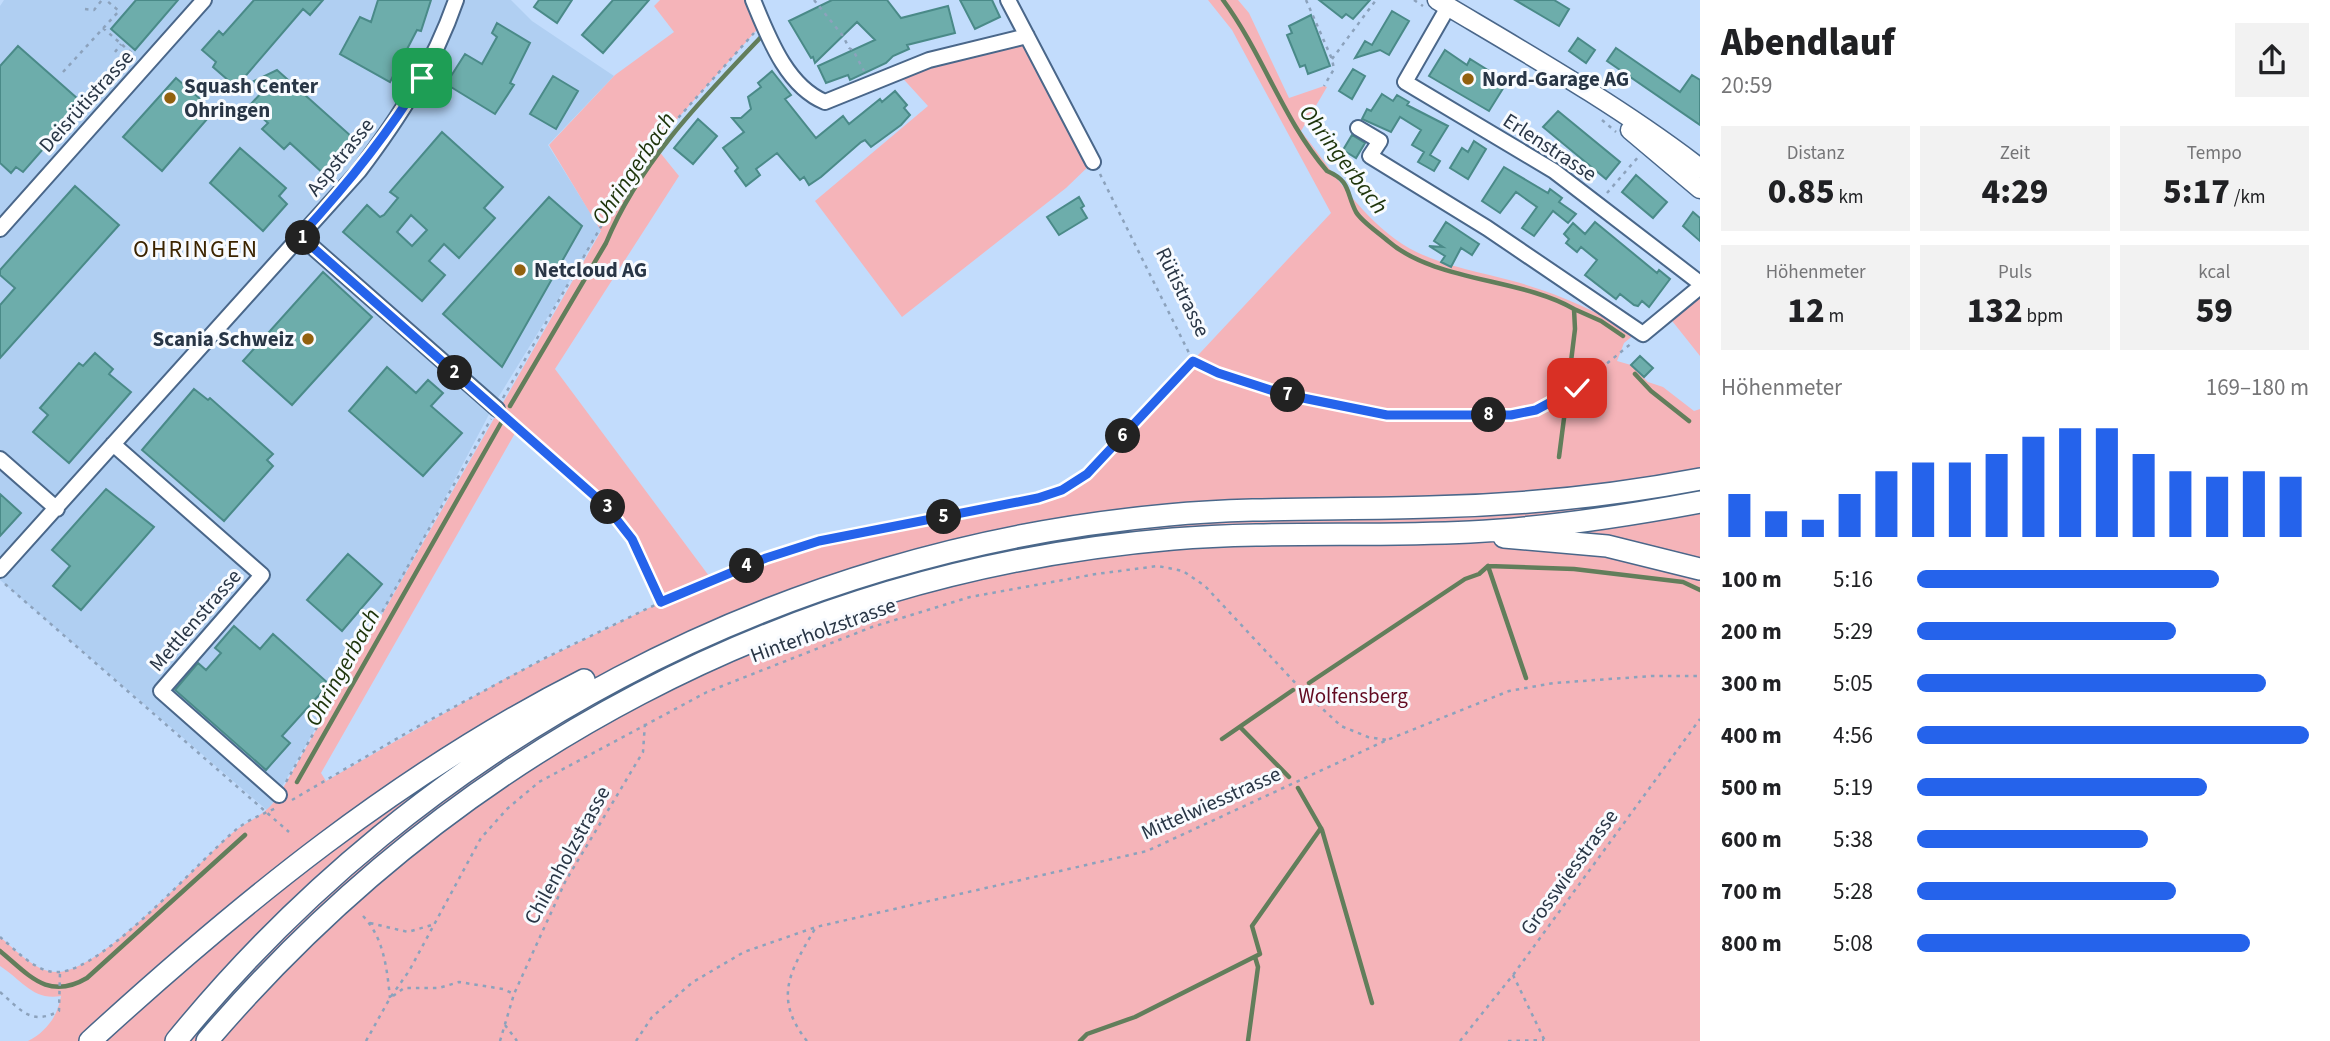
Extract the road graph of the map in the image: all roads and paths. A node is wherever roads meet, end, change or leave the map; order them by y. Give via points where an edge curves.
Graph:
1 (104, 0) edge
2 (204, 0) edge
3 (457, 0) edge
4 (753, 0) edge
5 (814, 0) edge
6 (1007, 0) edge
7 (1306, 0) edge
8 (1377, 0) edge
9 (1414, 0) edge
10 (1442, 8) edge
11 (85, 9) dead end
12 (103, 28) junction
13 (1027, 36) junction
14 (121, 44) junction
15 (115, 52) dead end
16 (1332, 59) junction
17 (146, 65) junction
18 (63, 72) dead end
19 (864, 72) dead end
20 (1324, 86) dead end
21 (1585, 91) junction
22 (1601, 118) dead end
23 (1358, 128) dead end
24 (1621, 136) dead end
25 (1641, 153) dead end
26 (1093, 162) joint
27 (1700, 168) edge
28 (1700, 189) edge
29 (1608, 192) dead end
30 (0, 229) edge
31 (300, 236) junction
32 (1700, 285) edge
33 (1643, 334) junction
34 (1193, 361) junction
35 (497, 409) joint
36 (113, 444) junction
37 (0, 459) edge
38 (1700, 479) edge
39 (1700, 502) edge
40 (57, 509) junction
41 (1474, 532) junction
42 (1700, 569) edge
43 (0, 570) edge
44 (0, 580) edge
45 (661, 602) junction
46 (675, 648) junction
47 (1700, 676) edge
48 (1700, 719) edge
49 (645, 723) junction
50 (1387, 740) junction
51 (279, 794) dead end
52 (300, 796) dead end
53 (268, 811) junction
54 (289, 832) dead end
55 (363, 916) dead end
56 (370, 923) junction
57 (435, 924) junction
58 (816, 927) junction
59 (0, 937) edge
60 (60, 972) junction
61 (1513, 975) junction
62 (0, 992) edge
63 (514, 994) junction
64 (390, 998) junction
65 (505, 1025) junction
66 (90, 1041) edge
67 (176, 1041) edge
68 (207, 1041) edge
69 (366, 1041) edge
70 (500, 1041) edge
71 (517, 1041) edge
72 (636, 1041) edge
73 (807, 1041) edge
74 (1460, 1041) edge
75 (1508, 1041) edge
76 (1544, 1041) edge

1 - 11 path via 94,10
1 - 12 path via 119,11
2 - 17 street, Deisrütistrasse
3 - 31 street, Aspstrasse via 399,117 359,171
4 - 13 street via 784,63 810,96 825,102 929,60
5 - 19 path via 853,50
6 - 13 street
7 - 16 path
8 - 16 path
9 - 10 path
10 - 21 main road
10 - 32 street, Erlenstrasse via 1405,82 1554,171
12 - 14 path
12 - 18 path
13 - 26 street
14 - 15 path
14 - 17 path
16 - 20 path via 1334,69
17 - 30 street, Deisrütistrasse
21 - 27 main road
21 - 28 main road
22 - 24 path
23 - 33 street via 1382,137 1370,156 1487,228
25 - 29 path
26 - 34 path, Rütistrasse
31 - 35 street
31 - 36 street, Aspstrasse
32 - 33 street
33 - 34 path, Rütistrasse via 1577,388 1536,410 1511,415 1387,415 1283,394
34 - 45 path via 1087,474 1062,490 819,541
35 - 45 path via 606,506 632,539
36 - 40 street, Aspstrasse
36 - 51 street, Mettlenstrasse via 261,575 161,691
37 - 40 street
38 - 46 highway via 1536,502 1220,511 1062,528 882,569 777,605
39 - 41 highway
40 - 43 street, Aspstrasse
41 - 42 highway via 1607,546
41 - 68 highway via 1234,535 1066,552 924,583 752,641 611,709 462,803 327,914
44 - 53 path via 251,801
45 - 52 path via 472,696
46 - 66 highway via 598,672 415,779 253,897
46 - 67 highway via 535,724 404,816 282,923
47 - 50 path, Mittelwiesstrasse via 1554,683 1508,691
48 - 61 path, Grosswiesstrasse
49 - 50 path, Hinterholzstrasse via 756,671 872,626 970,597 1158,566 1195,577 1341,726
49 - 57 path, Hinterholzstrasse via 539,782 507,809 481,838
49 - 63 path, Chilenholzstrasse via 643,752 565,882
50 - 58 path, Mittelwiesstrasse via 1147,850
53 - 54 path
53 - 60 path via 229,836 103,951
55 - 56 path
56 - 57 path via 408,932
56 - 64 path via 387,965
57 - 64 path, Hinterholzstrasse
58 - 72 path, Mittelwiesstrasse via 744,952 692,982 652,1017
58 - 73 path via 793,966 787,991 788,1010
59 - 60 path via 40,967
60 - 62 path via 59,1011 46,1017 28,1017
61 - 74 path, Grosswiesstrasse
61 - 76 path
63 - 64 path via 459,982 439,988 404,988
63 - 65 path, Chilenholzstrasse
64 - 69 path, Hinterholzstrasse
65 - 70 path, Chilenholzstrasse
65 - 71 path
75 - 76 path

